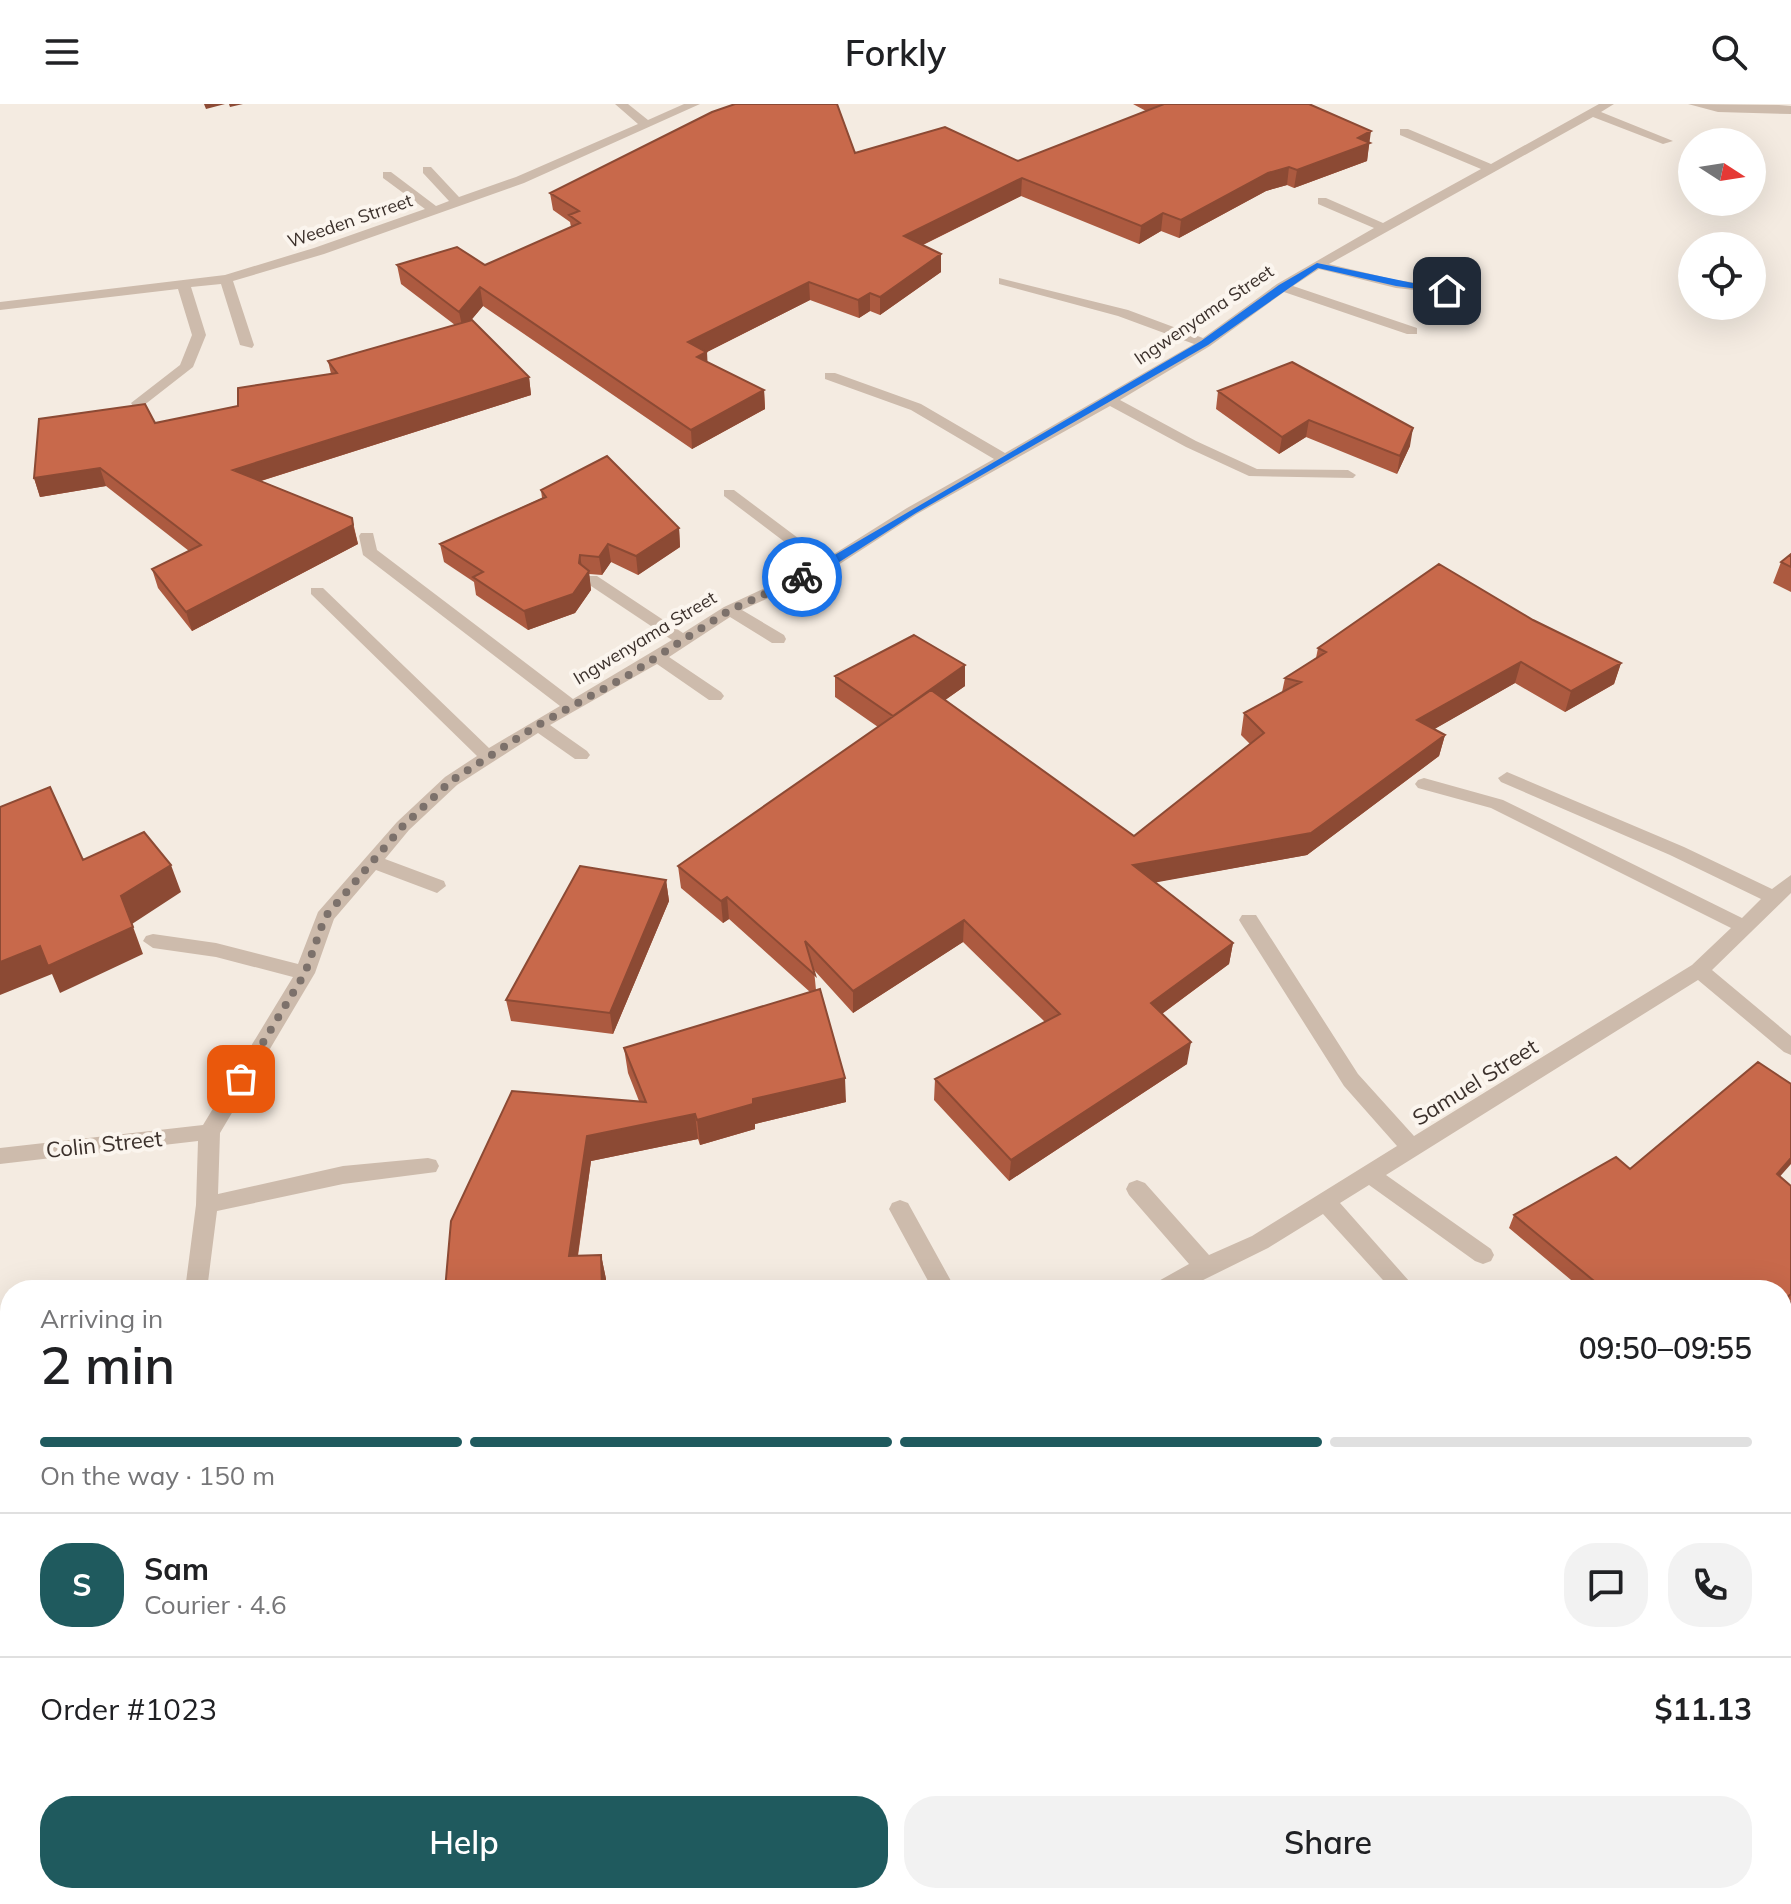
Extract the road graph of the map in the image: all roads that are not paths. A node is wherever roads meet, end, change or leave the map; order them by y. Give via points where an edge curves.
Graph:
1 (621, 104) edge
2 (694, 104) edge
3 (1608, 104) edge
4 (1694, 104) edge
5 (1791, 110) edge
6 (1592, 113) junction
7 (647, 125) junction
8 (1404, 132) dead end
9 (624, 133) junction
10 (1667, 141) dead end
11 (639, 143) dead end
12 (1492, 169) junction
13 (427, 170) dead end
14 (387, 175) dead end
15 (1322, 201) dead end
16 (457, 202) junction
17 (435, 211) junction
18 (1384, 228) junction
19 (1317, 265) junction
20 (226, 279) junction
21 (1004, 281) dead end
22 (184, 286) junction
23 (1282, 287) junction
24 (1447, 291) dead end
25 (0, 306) edge
26 (1412, 331) dead end
27 (1205, 343) junction
28 (247, 345) dead end
29 (830, 376) dead end
30 (1110, 400) junction
31 (138, 403) edge
32 (1004, 458) junction
33 (1348, 475) dead end
34 (729, 493) dead end
35 (367, 536) dead end
36 (826, 566) junction
37 (591, 579) edge
38 (317, 591) dead end
39 (730, 610) junction
40 (778, 639) dead end
41 (683, 640) junction
42 (658, 657) junction
43 (715, 696) dead end
44 (571, 706) junction
45 (538, 725) junction
46 (581, 755) dead end
47 (487, 756) junction
48 (1507, 778) dead end
49 (1424, 784) dead end
50 (373, 862) junction
51 (1791, 882) edge
52 (437, 886) dead end
53 (1775, 898) junction
54 (1249, 920) dead end
55 (1744, 927) junction
56 (153, 941) dead end
57 (1699, 970) junction
58 (305, 973) junction
59 (1791, 1047) edge
60 (209, 1132) junction
61 (1412, 1149) junction
62 (0, 1156) edge
63 (428, 1166) dead end
64 (1370, 1175) junction
65 (1137, 1189) dead end
66 (1325, 1202) junction
67 (207, 1205) junction
68 (900, 1209) dead end
69 (1483, 1255) dead end
70 (1205, 1266) junction
71 (197, 1280) edge
72 (939, 1280) edge
73 (1180, 1280) edge
74 (1397, 1280) edge

1 - 7 street
2 - 7 street, Weeden Strreet
3 - 6 street, Ingwenyama Street
4 - 5 street via 1712,110
6 - 10 street
6 - 12 street, Ingwenyama Street
7 - 9 street, Weeden Strreet
8 - 12 street
9 - 11 street
9 - 16 street, Weeden Strreet
12 - 18 street, Ingwenyama Street
13 - 16 street
14 - 17 street
15 - 18 street
16 - 17 street, Weeden Strreet
17 - 20 street, Weeden Strreet
18 - 19 street, Ingwenyama Street
19 - 23 street, Ingwenyama Street
19 - 24 street
20 - 22 street, Weeden Strreet
20 - 28 street
21 - 27 street via 1123,313
22 - 25 street, Weeden Strreet
22 - 31 street via 199,335 186,367
23 - 26 street
23 - 27 street, Ingwenyama Street
27 - 30 street, Ingwenyama Street
29 - 32 street via 916,407
30 - 32 street, Ingwenyama Street
30 - 33 street via 1254,473
32 - 36 street, Ingwenyama Street
34 - 36 street
35 - 44 street via 369,552
36 - 39 street, Ingwenyama Street
37 - 41 street
38 - 47 street
39 - 40 street
39 - 41 street, Ingwenyama Street
41 - 42 street, Ingwenyama Street
42 - 43 street
42 - 44 street, Ingwenyama Street
44 - 45 street, Ingwenyama Street
45 - 46 street
45 - 47 street, Ingwenyama Street
47 - 50 street, Ingwenyama Street via 451,781
48 - 53 street
49 - 55 street via 1497,804
50 - 52 street
50 - 58 street, Ingwenyama Street via 325,917
51 - 53 street, Samuel Street
53 - 55 street, Samuel Street
54 - 61 street via 1351,1080
55 - 57 street, Samuel Street
56 - 58 street via 216,950
57 - 59 street
57 - 61 street, Samuel Street
58 - 60 street, Ingwenyama Street
60 - 62 street, Colin Street
60 - 67 street
61 - 64 street, Samuel Street
63 - 67 street via 343,1175
64 - 66 street, Samuel Street
64 - 69 street
65 - 70 street
66 - 70 street, Samuel Street via 1260,1242
66 - 74 street
67 - 71 street
68 - 72 street
70 - 73 street, Samuel Street

